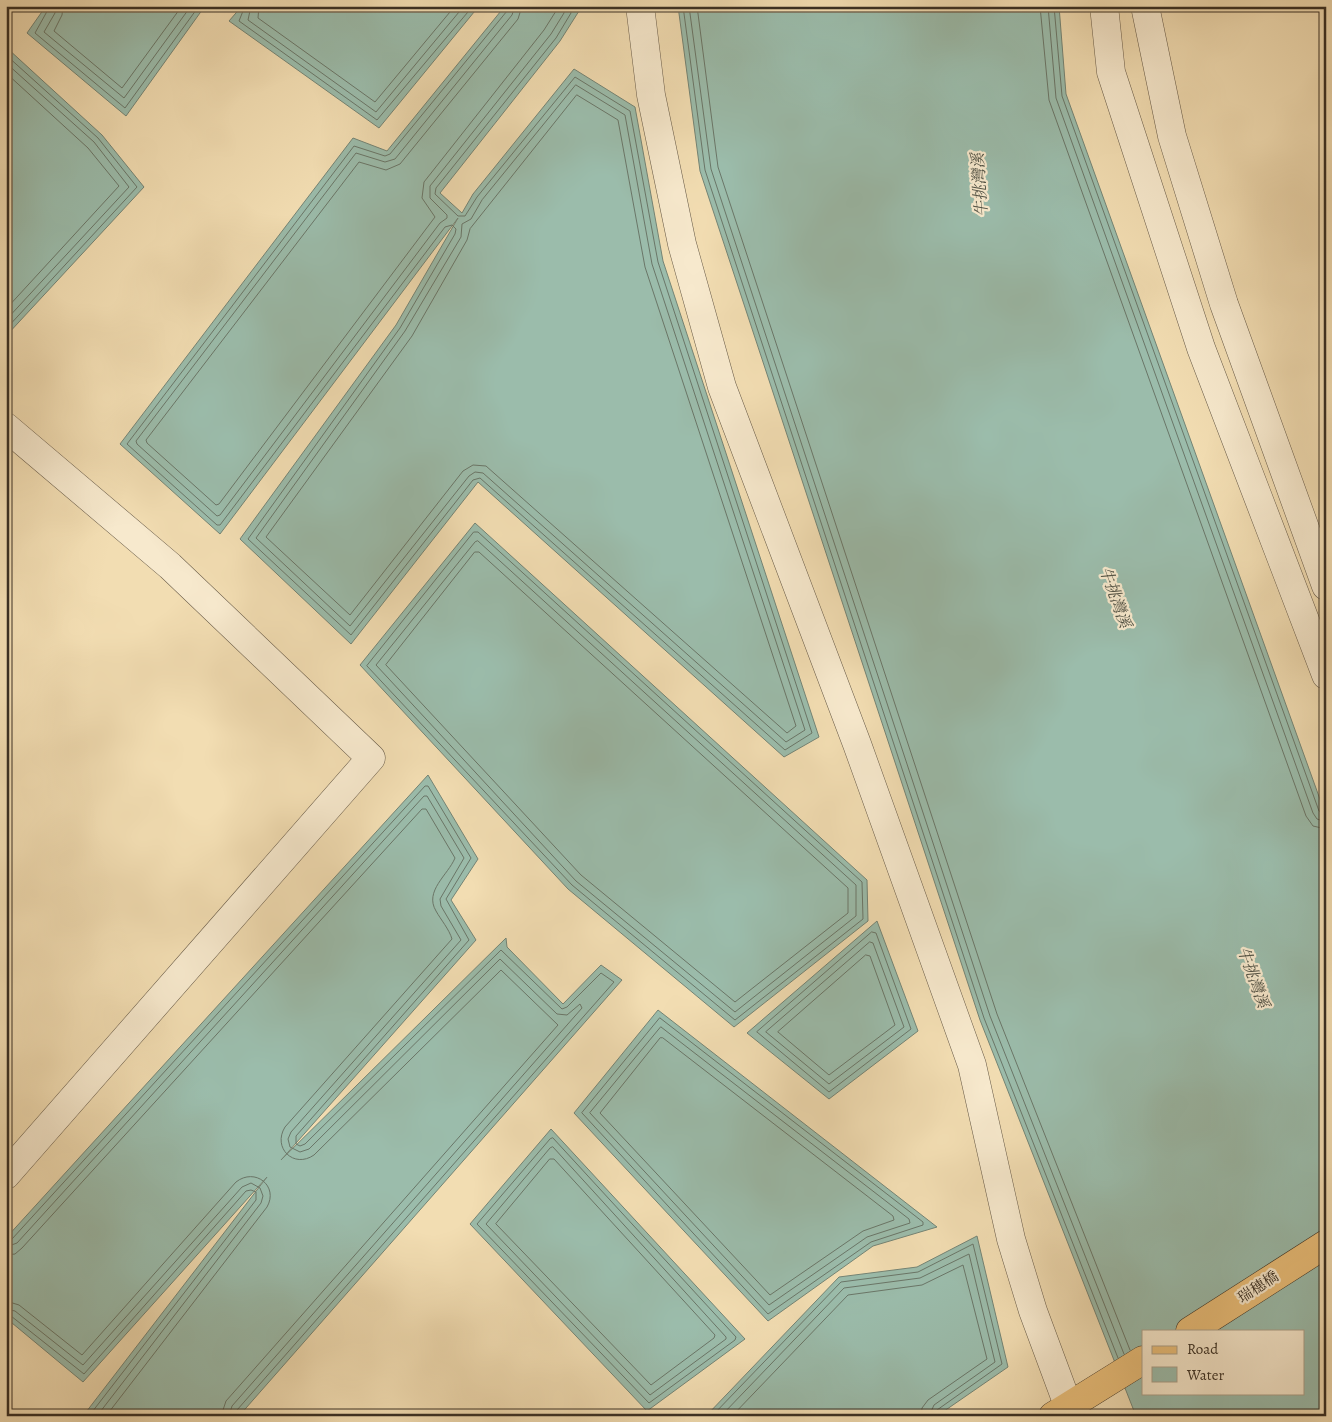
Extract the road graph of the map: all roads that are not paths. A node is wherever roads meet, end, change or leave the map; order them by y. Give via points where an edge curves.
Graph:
1 (640, 6) edge
2 (1104, 6) edge
3 (1145, 6) edge
4 (6, 428) edge
5 (1326, 586) edge
6 (1326, 675) edge
7 (6, 1175) edge
8 (1326, 1244) edge
9 (1192, 1330) edge
10 (1142, 1361) edge
11 (1064, 1413) edge

1 - 11 lane via 651,95 682,244 722,387 857,744 972,1066 1011,1239
2 - 6 lane via 1111,72 1202,348
3 - 5 lane via 1172,136 1224,304
4 - 7 lane via 170,566 371,758
8 - 9 main road, 瑞穗橋
10 - 11 main road

